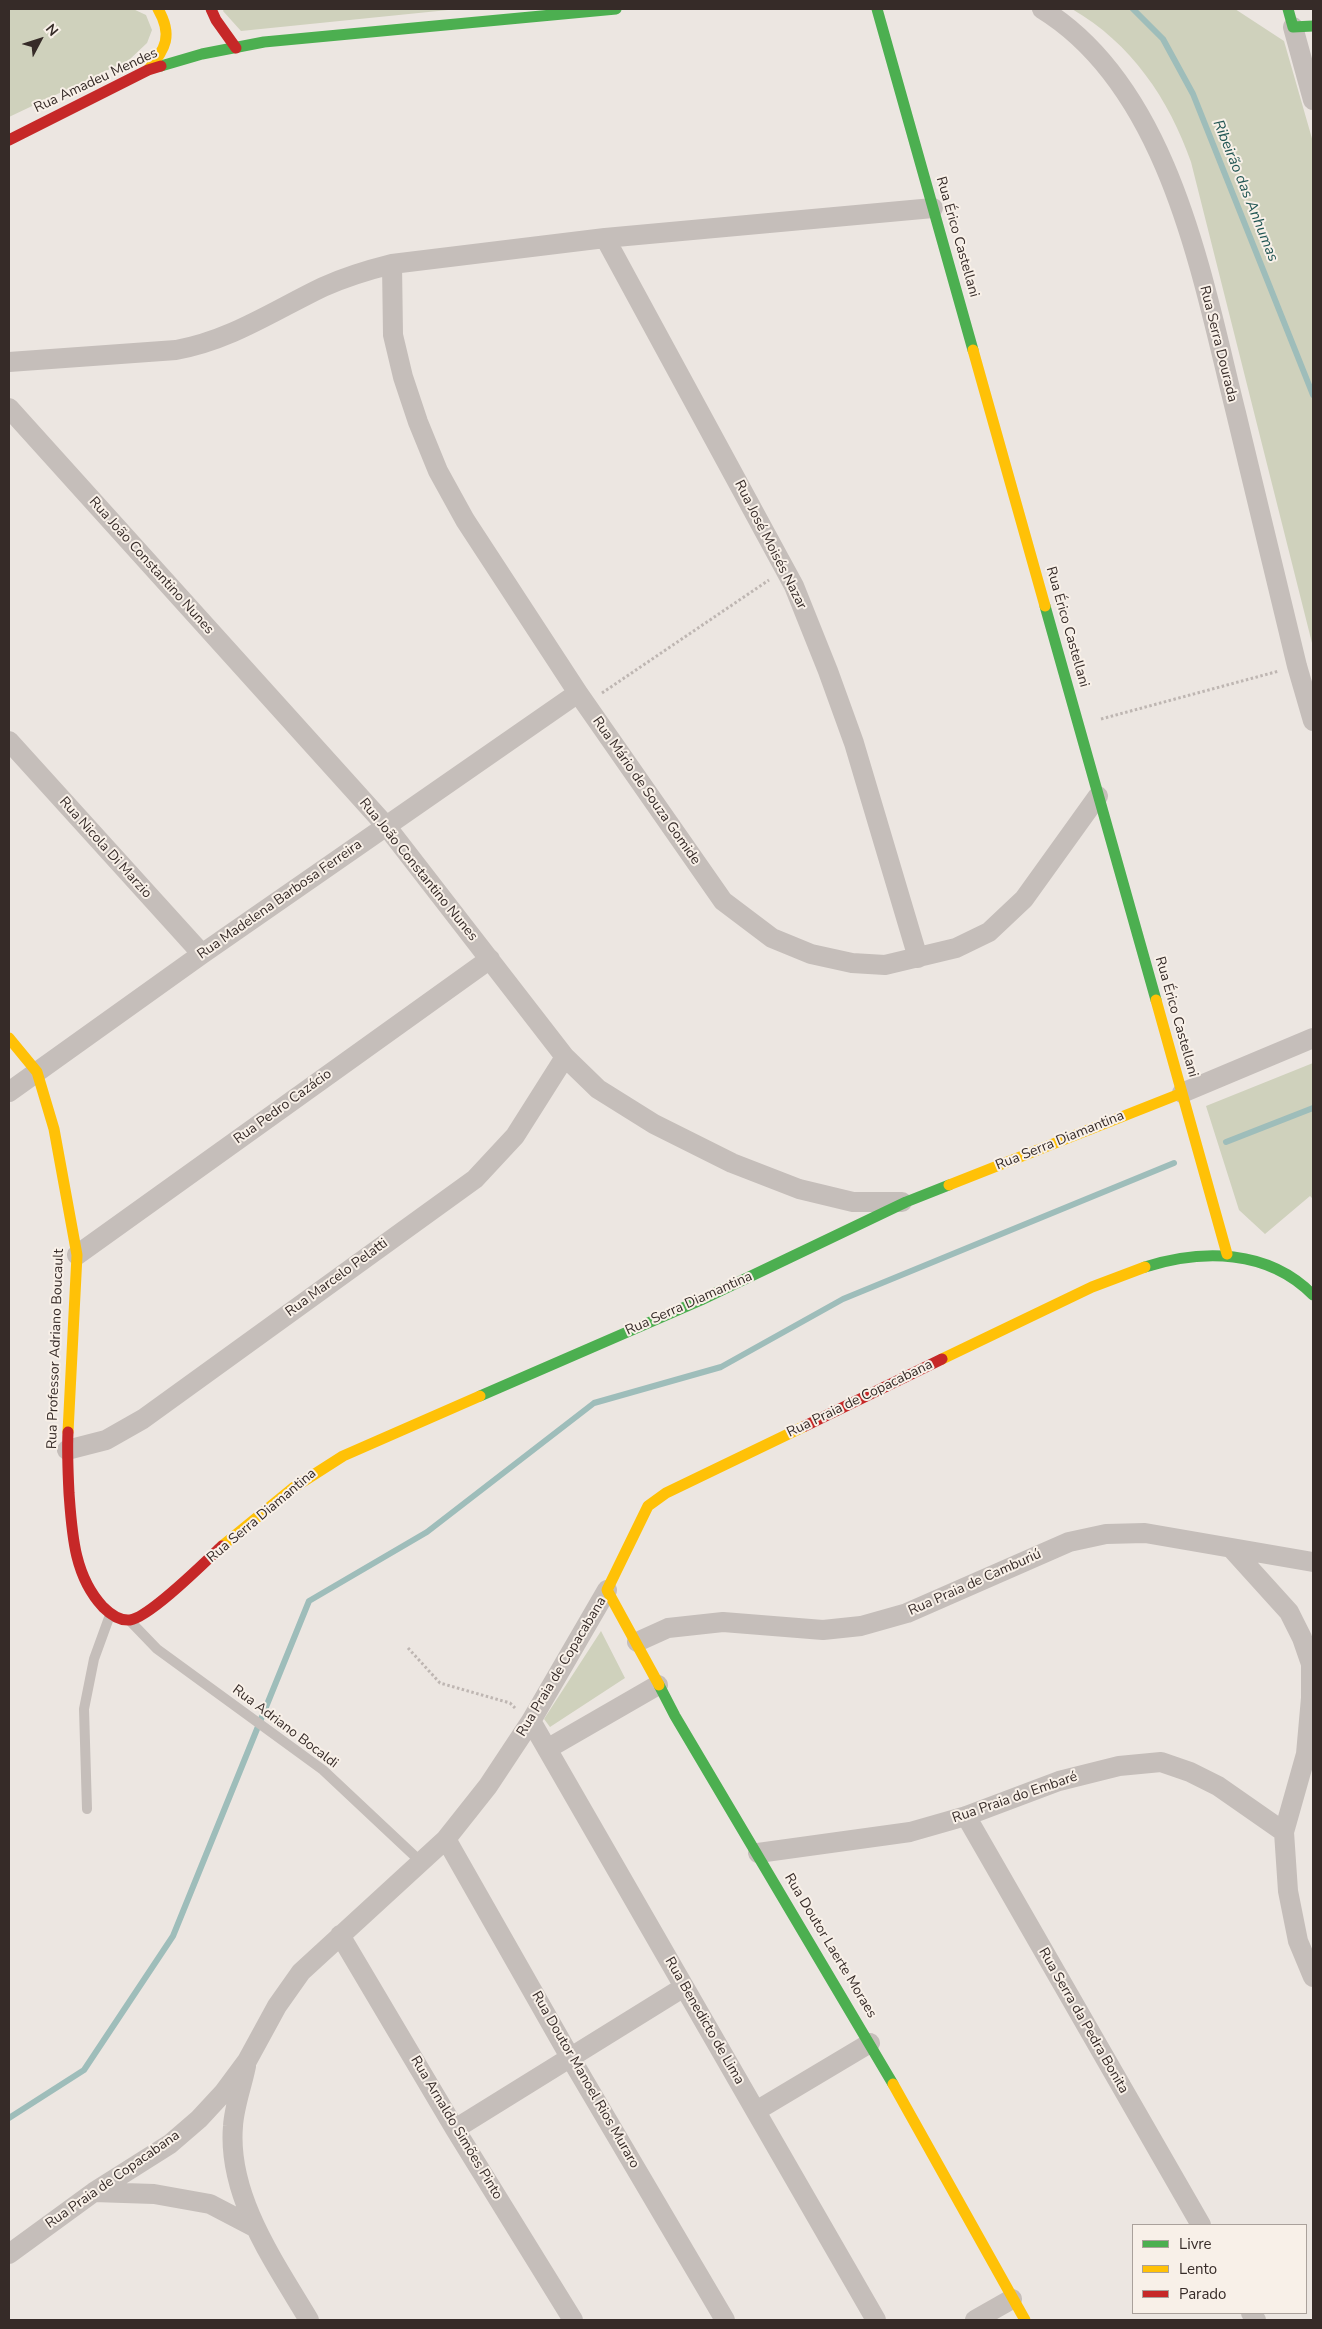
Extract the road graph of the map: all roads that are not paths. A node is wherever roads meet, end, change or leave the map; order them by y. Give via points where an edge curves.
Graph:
1 (158, 9) edge
2 (212, 9) edge
3 (616, 9) edge
4 (877, 9) edge
5 (1042, 9) edge
6 (1290, 18) edge
7 (1313, 26) edge
8 (236, 48) junction
9 (148, 70) junction
10 (1313, 100) edge
11 (9, 140) edge
12 (933, 208) junction
13 (605, 238) junction
14 (392, 264) junction
15 (9, 362) edge
16 (9, 408) edge
17 (581, 699) junction
18 (1313, 722) edge
19 (9, 741) edge
20 (1098, 796) junction
21 (387, 827) junction
22 (202, 954) junction
23 (918, 958) junction
24 (490, 960) junction
25 (9, 1038) edge
26 (1313, 1038) edge
27 (565, 1057) junction
28 (37, 1072) junction
29 (9, 1092) edge
30 (1182, 1093) junction
31 (906, 1202) junction
32 (1227, 1254) junction
33 (77, 1255) junction
34 (1313, 1295) edge
35 (67, 1450) junction
36 (1232, 1549) junction
37 (1313, 1562) edge
38 (607, 1590) junction
39 (106, 1611) junction
40 (128, 1620) junction
41 (637, 1642) junction
42 (658, 1686) junction
43 (531, 1721) junction
44 (547, 1749) junction
45 (87, 1809) dead end
46 (966, 1816) junction
47 (1284, 1832) junction
48 (446, 1839) junction
49 (758, 1853) junction
50 (421, 1862) junction
51 (340, 1935) junction
52 (1313, 1977) edge
53 (684, 1987) junction
54 (870, 2043) junction
55 (570, 2057) junction
56 (247, 2061) junction
57 (756, 2111) junction
58 (455, 2129) junction
59 (94, 2192) junction
60 (1200, 2224) edge
61 (254, 2227) junction
62 (9, 2254) edge
63 (1012, 2299) junction
64 (308, 2320) edge
65 (573, 2320) edge
66 (725, 2320) edge
67 (876, 2320) edge
68 (975, 2320) edge
69 (1025, 2320) edge

1 - 9 street via 168,35 166,47
2 - 8 street
3 - 8 street, Rua Amadeu Mendes via 264,42
4 - 12 street, Rua Érico Castellani
5 - 18 street, Rua Serra Dourada via 1066,23 1117,78 1142,116 1174,189 1198,263
6 - 7 street
6 - 10 street
8 - 9 street, Rua Amadeu Mendes
9 - 11 street, Rua Amadeu Mendes
12 - 13 street
12 - 20 street, Rua Érico Castellani
13 - 14 street
13 - 23 street, Rua José Moisés Nazar via 794,586 854,743
14 - 15 street via 358,272 227,337 201,346
14 - 17 street, Rua Mário de Souza Gomide via 392,335 402,377 438,471 465,520
16 - 21 street, Rua João Constantino Nunes
17 - 21 street, Rua Madelena Barbosa Ferreira
17 - 23 street, Rua Mário de Souza Gomide via 723,901 772,938 811,954 852,963 885,965
19 - 22 street, Rua Nicola Di Marzio
20 - 23 street, Rua Mário de Souza Gomide via 1024,899 989,932 956,948
20 - 30 street, Rua Érico Castellani
21 - 22 street, Rua Madelena Barbosa Ferreira
21 - 24 street, Rua João Constantino Nunes
22 - 28 street, Rua Madelena Barbosa Ferreira
24 - 27 street, Rua João Constantino Nunes
24 - 33 street, Rua Pedro Cazácio
25 - 28 street, Rua Professor Adriano Boucault
26 - 30 street, Rua Serra Diamantina
27 - 31 street, Rua João Constantino Nunes via 598,1089 654,1124 732,1163 799,1189 852,1202
27 - 35 street, Rua Marcelo Pelatti via 515,1136 475,1179 143,1419 106,1440
28 - 29 street, Rua Madelena Barbosa Ferreira
28 - 33 street, Rua Professor Adriano Boucault via 54,1129
30 - 31 street, Rua Serra Diamantina
30 - 32 street, Rua Érico Castellani
31 - 40 street, Rua Serra Diamantina via 701,1300 334,1460 266,1509 154,1606
32 - 34 street, Rua Praia de Copacabana via 1264,1264 1303,1284
32 - 38 street, Rua Praia de Copacabana via 1192,1254 1146,1265 1092,1287 666,1493 648,1506
33 - 35 street, Rua Professor Adriano Boucault
35 - 39 street, Rua Professor Adriano Boucault via 72,1541 83,1577
36 - 37 street, Rua Praia de Camburiú
36 - 41 street, Rua Praia de Camburiú via 1145,1533 1106,1534 1069,1542 907,1613 861,1626 823,1630 723,1622 668,1628
36 - 47 street via 1289,1612 1311,1664 1306,1754
38 - 41 street, Rua Doutor Laerte Moraes
38 - 43 street, Rua Praia de Copacabana
39 - 40 street
39 - 45 lane via 84,1709
40 - 50 lane, Rua Adriano Bocaldi via 157,1649 324,1770
41 - 42 street, Rua Doutor Laerte Moraes
42 - 44 street
42 - 49 street, Rua Doutor Laerte Moraes
43 - 44 street, Rua Benedicto de Lima
43 - 48 street, Rua Praia de Copacabana via 488,1786
44 - 53 street, Rua Benedicto de Lima
46 - 47 street, Rua Praia do Embaré via 1058,1781 1119,1766 1162,1762 1218,1786
46 - 49 street, Rua Praia do Embaré via 910,1832
46 - 60 street, Rua Serra da Pedra Bonita
47 - 52 street via 1288,1891 1298,1941
48 - 50 street, Rua Praia de Copacabana
48 - 55 street, Rua Doutor Manoel Rios Muraro
49 - 54 street, Rua Doutor Laerte Moraes
50 - 51 street, Rua Praia de Copacabana
51 - 56 street, Rua Praia de Copacabana via 301,1972 277,2006
51 - 58 street, Rua Arnaldo Simões Pinto
53 - 55 street
53 - 57 street, Rua Benedicto de Lima
54 - 57 street
54 - 63 street, Rua Doutor Laerte Moraes
55 - 58 street
55 - 66 street, Rua Doutor Manoel Rios Muraro
56 - 59 street, Rua Praia de Copacabana via 224,2092 170,2144
56 - 61 street via 233,2127 236,2169
57 - 67 street, Rua Benedicto de Lima
58 - 65 street, Rua Arnaldo Simões Pinto
59 - 61 street via 154,2194 210,2204
59 - 62 street, Rua Praia de Copacabana
61 - 64 street
63 - 68 street
63 - 69 street, Rua Doutor Laerte Moraes

